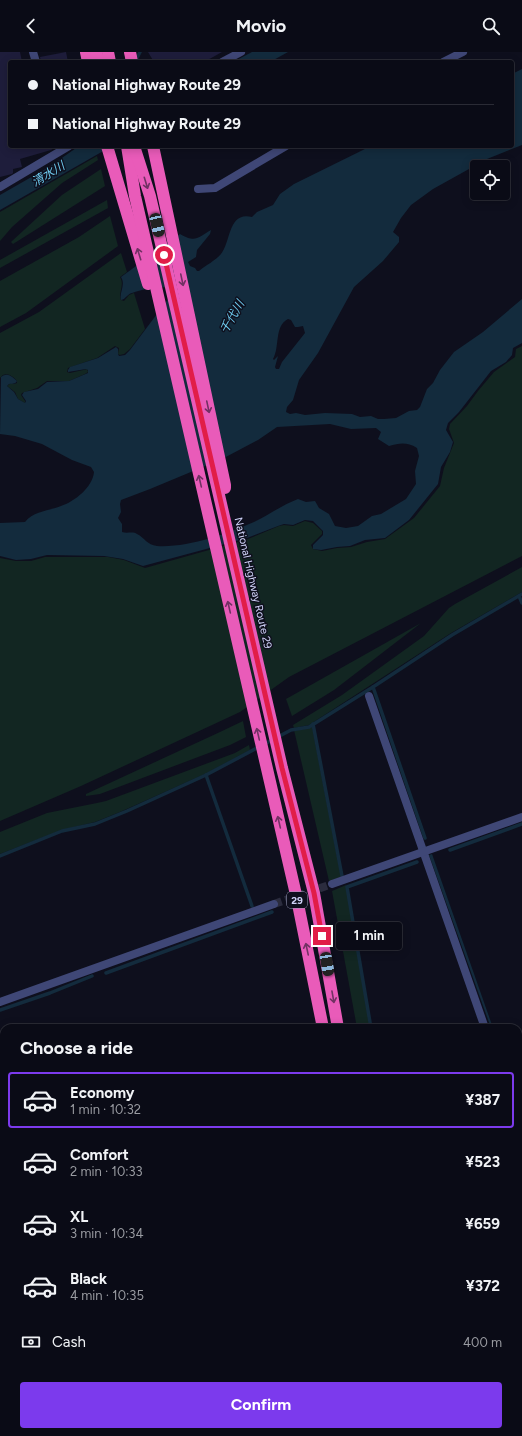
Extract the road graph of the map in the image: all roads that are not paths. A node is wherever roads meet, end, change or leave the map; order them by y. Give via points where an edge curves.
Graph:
1 (241, 52) edge
2 (464, 52) edge
3 (226, 60) edge
4 (447, 60) edge
5 (108, 148) edge
6 (122, 148) edge
7 (127, 148) edge
8 (135, 148) edge
9 (153, 148) edge
10 (283, 148) edge
11 (55, 150) edge
12 (0, 186) edge
13 (198, 189) dead end
14 (136, 198) junction
15 (179, 385) junction
16 (222, 510) junction
17 (369, 696) dead end
18 (522, 817) edge
19 (423, 852) junction
20 (332, 884) tunnel mouth
21 (274, 904) tunnel mouth
22 (0, 1002) edge
23 (322, 1024) edge
24 (337, 1024) edge
25 (483, 1024) edge

1 - 3 street
2 - 4 street
15 -> 5 highway, 29
6 - 14 highway, 29
7 - 14 highway, 29
8 -> 16 highway, National Highway Route 29 / 29 via 150,196
9 -> 16 highway, 29 via 225,485
10 - 13 street via 215,188
11 - 12 street
14 - 15 highway, 29
23 -> 15 highway, 29 via 297,899
16 -> 24 highway, National Highway Route 29 / 29 via 314,893
17 - 19 street
18 - 19 street
19 - 20 street
19 - 25 street
21 - 22 street

